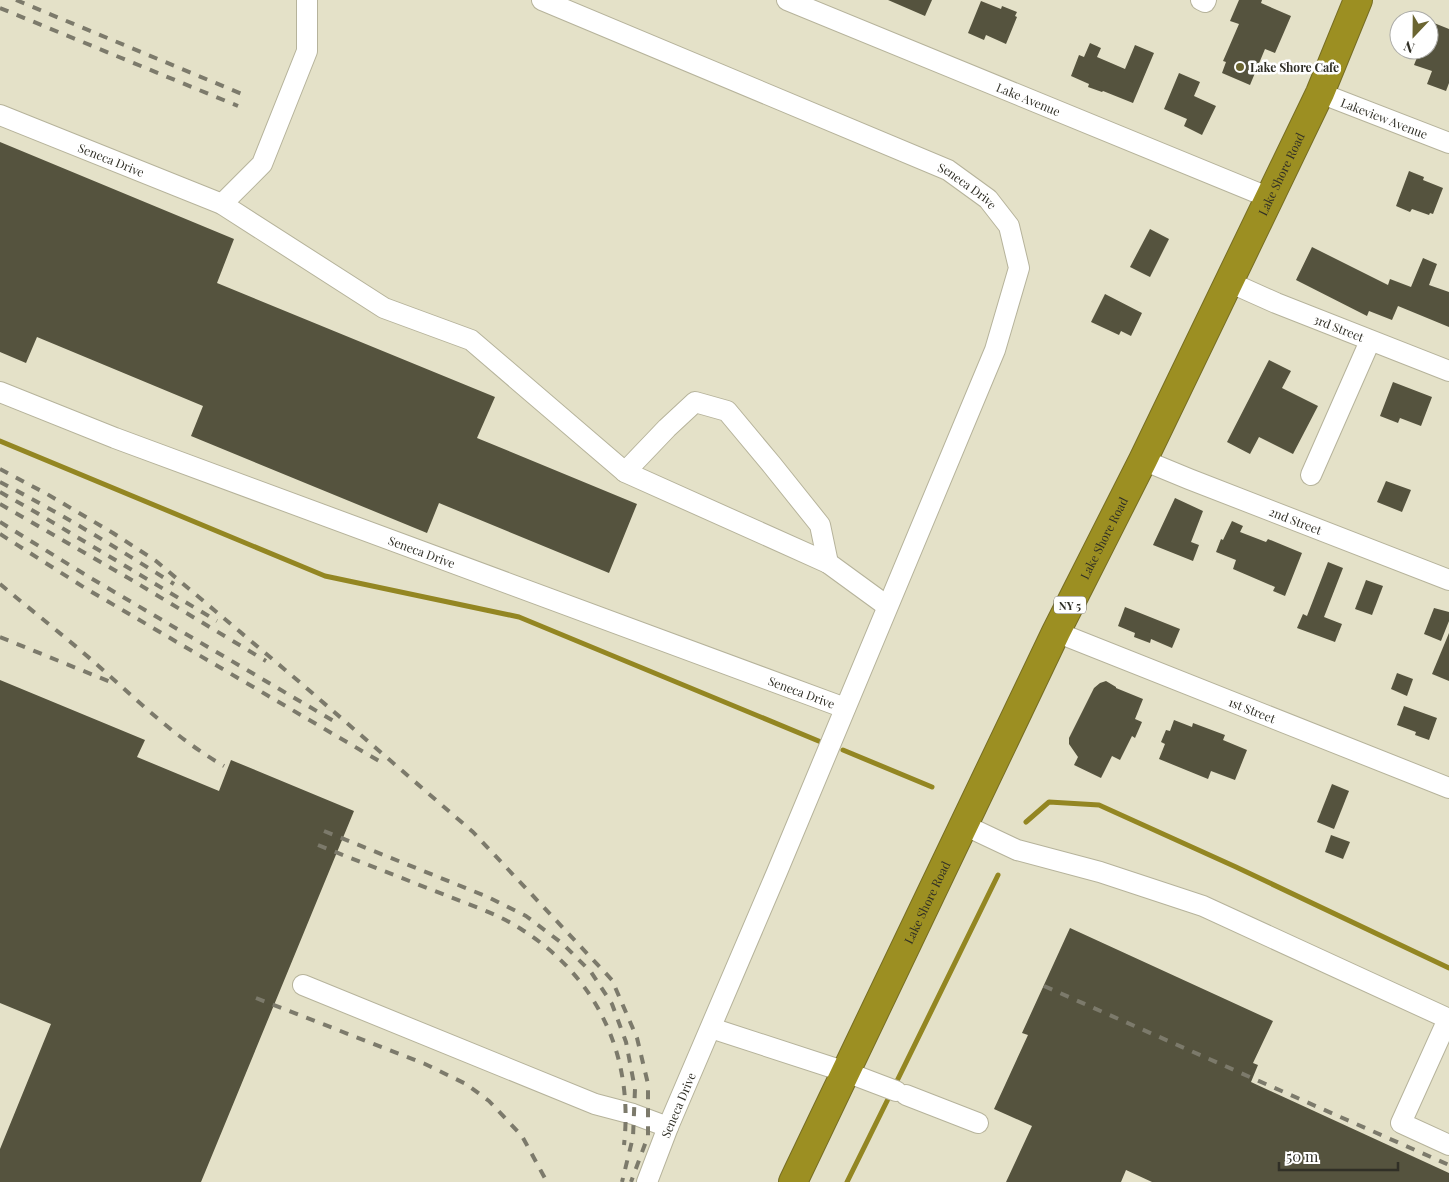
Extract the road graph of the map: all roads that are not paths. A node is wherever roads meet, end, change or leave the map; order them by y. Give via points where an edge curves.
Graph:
1 (307, 0) edge
2 (542, 0) edge
3 (786, 0) edge
4 (1201, 0) edge
5 (1206, 0) edge
6 (1358, 0) edge
7 (1320, 93) junction
8 (0, 115) edge
9 (1449, 142) edge
10 (1270, 198) junction
11 (222, 204) junction
12 (1229, 282) junction
13 (1370, 341) junction
14 (1449, 371) edge
15 (0, 392) edge
16 (1143, 460) junction
17 (625, 472) junction
18 (1312, 475) dead end
19 (828, 563) junction
20 (1449, 580) edge
21 (887, 606) junction
22 (1056, 632) junction
23 (845, 708) junction
24 (1449, 788) edge
25 (964, 825) junction
26 (302, 985) dead end
27 (1449, 1019) edge
28 (710, 1028) junction
29 (846, 1072) junction
30 (978, 1123) dead end
31 (668, 1126) junction
32 (1449, 1145) edge
33 (647, 1182) edge
34 (794, 1182) edge

1 - 11 street via 307,51 262,164
2 - 21 street, Seneca Drive via 948,170 988,199 1009,226 1019,268 995,350
3 - 10 street, Lake Avenue
4 - 5 street
6 - 7 highway, Lake Shore Road / NY 5
7 - 9 street, Lakeview Avenue
7 - 10 highway, Lake Shore Road / NY 5
8 - 11 street, Seneca Drive
10 - 12 highway, Lake Shore Road / NY 5
11 - 17 street, Seneca Drive via 384,308 471,340
12 - 13 street, 3rd Street
12 - 16 highway, Lake Shore Road / NY 5
13 - 14 street, 3rd Street
13 - 18 street
15 - 23 street, Seneca Drive via 134,445
16 - 20 street, 2nd Street
16 - 22 highway, Lake Shore Road / NY 5
17 - 19 street, Seneca Drive
17 - 19 street via 695,402 727,411 820,525
19 - 21 street, Seneca Drive
21 - 23 street, Seneca Drive
22 - 24 street, 1st Street
22 - 25 highway, Lake Shore Road / NY 5
23 - 28 street, Seneca Drive
25 - 27 street via 1017,850 1100,872 1203,906
25 - 29 highway, Lake Shore Road / NY 5
26 - 31 street via 595,1104
27 - 32 street via 1401,1123
28 - 29 street
28 - 31 street, Seneca Drive
29 - 30 street
29 - 34 highway, Lake Shore Road / NY 5
31 - 33 street, Seneca Drive

